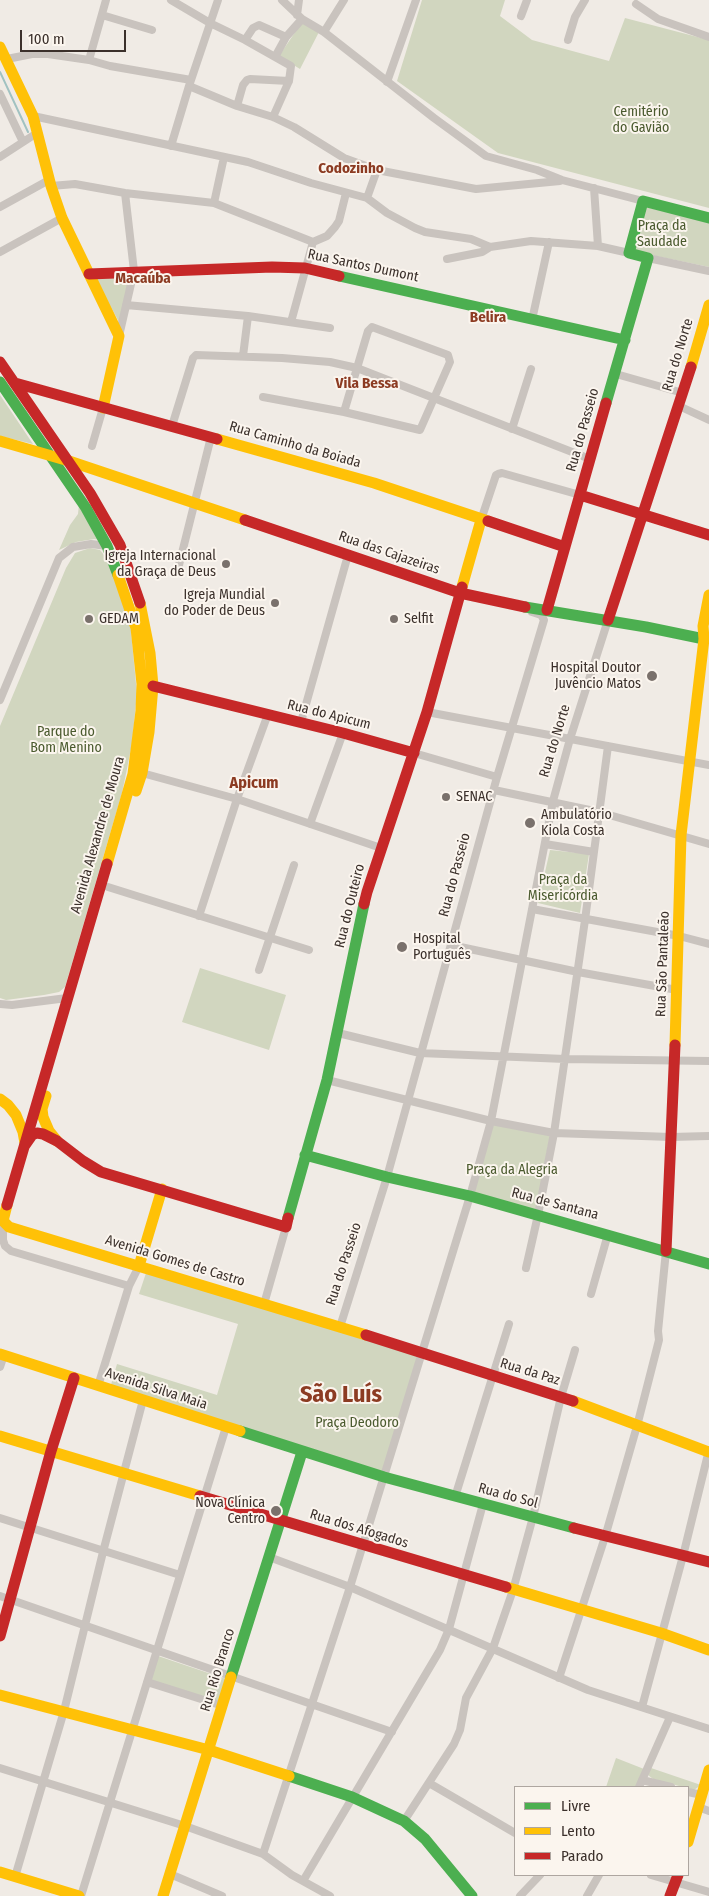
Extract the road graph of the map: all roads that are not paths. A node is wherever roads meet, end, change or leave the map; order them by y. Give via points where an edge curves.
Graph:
1 (106, 0) edge
2 (171, 0) edge
3 (218, 0) edge
4 (282, 0) edge
5 (299, 0) edge
6 (344, 0) edge
7 (416, 0) edge
8 (527, 0) edge
9 (585, 0) edge
10 (636, 4) dead end
11 (102, 15) junction
12 (521, 16) dead end
13 (299, 17) junction
14 (210, 23) junction
15 (152, 30) dead end
16 (324, 32) junction
17 (286, 37) junction
18 (709, 37) edge
19 (245, 40) junction
20 (568, 40) dead end
21 (0, 47) edge
22 (275, 57) junction
23 (89, 60) junction
24 (3, 61) edge
25 (289, 81) junction
26 (387, 82) junction
27 (190, 83) junction
28 (0, 94) edge
29 (2, 105) edge
30 (237, 106) junction
31 (33, 116) junction
32 (273, 117) junction
33 (37, 133) junction
34 (23, 142) junction
35 (171, 146) junction
36 (0, 157) edge
37 (224, 157) junction
38 (377, 170) junction
39 (562, 180) junction
40 (50, 183) junction
41 (594, 188) junction
42 (125, 193) junction
43 (346, 193) junction
44 (367, 198) junction
45 (643, 201) junction
46 (214, 203) junction
47 (0, 207) edge
48 (62, 218) junction
49 (709, 218) edge
50 (313, 242) junction
51 (549, 242) junction
52 (598, 246) junction
53 (490, 247) junction
54 (0, 252) edge
55 (629, 253) junction
56 (648, 258) junction
57 (447, 259) dead end
58 (305, 268) junction
59 (134, 271) junction
60 (709, 271) edge
61 (89, 274) junction
62 (126, 304) junction
63 (709, 305) edge
64 (248, 316) junction
65 (532, 320) junction
66 (291, 322) junction
67 (330, 328) dead end
68 (119, 336) junction
69 (625, 340) junction
70 (243, 356) junction
71 (0, 362) edge
72 (356, 368) junction
73 (531, 369) dead end
74 (616, 374) junction
75 (0, 376) edge
76 (0, 382) edge
77 (15, 383) junction
78 (683, 393) junction
79 (263, 397) dead end
80 (434, 398) junction
81 (679, 406) junction
82 (104, 408) junction
83 (344, 412) junction
84 (709, 420) edge
85 (172, 426) junction
86 (512, 429) junction
87 (211, 437) junction
88 (0, 441) edge
89 (92, 446) dead end
90 (50, 455) junction
91 (590, 459) junction
92 (69, 461) junction
93 (65, 477) junction
94 (580, 495) junction
95 (194, 503) junction
96 (641, 515) junction
97 (481, 520) junction
98 (709, 535) edge
99 (107, 546) junction
100 (565, 547) junction
101 (348, 555) junction
102 (177, 573) dead end
103 (460, 593) junction
104 (709, 594) edge
105 (502, 603) junction
106 (547, 610) junction
107 (608, 620) junction
108 (136, 628) junction
109 (706, 639) edge
110 (153, 686) junction
111 (0, 700) edge
112 (141, 711) junction
113 (427, 712) junction
114 (268, 714) junction
115 (150, 720) junction
116 (301, 722) junction
117 (512, 729) junction
118 (343, 733) junction
119 (570, 739) junction
120 (608, 746) junction
121 (414, 754) junction
122 (690, 762) junction
123 (709, 765) edge
124 (142, 773) junction
125 (497, 777) junction
126 (494, 790) junction
127 (237, 799) junction
128 (553, 801) junction
129 (599, 812) junction
130 (310, 824) junction
131 (681, 835) junction
132 (544, 844) junction
133 (709, 844) edge
134 (381, 848) junction
135 (594, 852) junction
136 (294, 865) dead end
137 (108, 887) junction
138 (532, 909) junction
139 (199, 916) junction
140 (585, 920) junction
141 (679, 936) junction
142 (269, 938) junction
143 (709, 944) edge
144 (451, 945) junction
145 (309, 950) dead end
146 (523, 961) junction
147 (259, 970) dead end
148 (578, 972) junction
149 (677, 990) junction
150 (67, 998) junction
151 (0, 1004) edge
152 (338, 1033) junction
153 (420, 1053) junction
154 (504, 1055) junction
155 (565, 1059) junction
156 (709, 1061) edge
157 (675, 1062) junction
158 (327, 1080) junction
159 (0, 1099) edge
160 (407, 1101) junction
161 (491, 1121) junction
162 (554, 1133) junction
163 (709, 1136) edge
164 (671, 1137) junction
165 (57, 1141) junction
166 (26, 1145) junction
167 (305, 1155) junction
168 (387, 1177) junction
169 (162, 1189) junction
170 (470, 1196) junction
171 (538, 1215) junction
172 (2, 1217) edge
173 (286, 1227) junction
174 (608, 1234) junction
175 (666, 1252) junction
176 (709, 1264) edge
177 (139, 1266) junction
178 (526, 1268) dead end
179 (129, 1286) junction
180 (591, 1294) dead end
181 (264, 1304) junction
182 (509, 1324) dead end
183 (340, 1326) junction
184 (575, 1350) dead end
185 (421, 1352) junction
186 (2, 1354) edge
187 (0, 1368) edge
188 (492, 1376) junction
189 (74, 1378) junction
190 (98, 1386) junction
191 (561, 1397) junction
192 (143, 1400) junction
193 (637, 1426) junction
194 (226, 1427) junction
195 (0, 1436) edge
196 (51, 1451) junction
197 (709, 1451) edge
198 (302, 1452) junction
199 (123, 1474) junction
200 (384, 1477) junction
201 (455, 1497) junction
202 (204, 1498) junction
203 (483, 1504) junction
204 (0, 1518) edge
205 (533, 1518) junction
206 (280, 1521) junction
207 (30, 1529) junction
208 (605, 1537) junction
209 (362, 1545) junction
210 (103, 1552) junction
211 (683, 1556) junction
212 (269, 1557) junction
213 (709, 1562) edge
214 (180, 1575) junction
215 (463, 1576) junction
216 (350, 1587) junction
217 (513, 1590) junction
218 (5, 1597) edge
219 (582, 1611) junction
220 (85, 1626) junction
221 (448, 1629) junction
222 (661, 1633) junction
223 (0, 1636) edge
224 (493, 1648) junction
225 (709, 1650) edge
226 (156, 1651) junction
227 (232, 1677) junction
228 (559, 1678) junction
229 (147, 1682) junction
230 (0, 1695) edge
231 (312, 1703) junction
232 (222, 1706) junction
233 (642, 1707) junction
234 (64, 1711) junction
235 (670, 1717) junction
236 (133, 1729) junction
237 (709, 1729) edge
238 (392, 1732) junction
239 (209, 1750) junction
240 (0, 1768) edge
241 (709, 1770) edge
242 (288, 1776) junction
243 (43, 1782) junction
244 (429, 1783) junction
245 (641, 1784) edge
246 (661, 1786) edge
247 (689, 1792) edge
248 (702, 1795) junction
249 (352, 1797) junction
250 (110, 1803) junction
251 (698, 1813) edge
252 (404, 1820) junction
253 (185, 1826) junction
254 (514, 1832) edge
255 (689, 1839) edge
256 (263, 1854) junction
257 (0, 1872) edge
258 (170, 1874) junction
259 (539, 1876) edge
260 (660, 1876) edge
261 (15, 1877) junction
262 (598, 1877) edge
263 (677, 1878) edge
264 (303, 1880) junction
265 (709, 1892) edge
266 (80, 1896) edge
267 (164, 1896) edge
268 (222, 1896) edge
269 (330, 1896) edge
270 (472, 1896) edge
271 (520, 1896) edge
272 (587, 1896) edge
273 (670, 1896) edge

1 - 11 street
2 - 14 street
3 - 14 street
4 - 13 street
5 - 13 street
6 - 16 street
7 - 26 street
8 - 12 street
9 - 20 street
10 - 18 street via 658,19
11 - 15 street
11 - 23 street
13 - 16 street
13 - 17 street
14 - 19 street
14 - 27 street
16 - 26 street
17 - 19 street via 259,25
17 - 22 street
19 - 22 street
21 - 24 street
22 - 25 street via 291,66
23 - 24 street via 48,54
23 - 27 street
24 - 31 street
25 - 30 street via 247,80
25 - 32 street
26 - 39 street via 486,156
27 - 30 street
27 - 35 street
28 - 29 street
29 - 34 street
30 - 32 street
31 - 33 street
31 - 35 street
32 - 38 street via 344,158
33 - 34 street
33 - 40 street
34 - 36 street
35 - 37 street
37 - 43 street
37 - 46 street
38 - 39 street via 476,189
38 - 44 street
39 - 41 street
40 - 42 street
40 - 47 street
40 - 48 street
41 - 45 street
41 - 52 street
42 - 46 street
42 - 59 street
43 - 44 street
43 - 50 street via 335,227 327,236
44 - 53 street via 415,228 471,239
45 - 49 street
45 - 55 street
46 - 50 street
48 - 54 street
48 - 61 street
50 - 58 street
51 - 52 street
51 - 53 street via 526,241
51 - 65 street
52 - 55 street
53 - 57 street via 482,252
55 - 56 street
56 - 60 street
56 - 69 street, Rua do Passeio
58 - 59 street, Rua Santos Dumont
58 - 65 street, Rua Santos Dumont
58 - 66 street
59 - 61 street, Rua Santos Dumont
59 - 62 street
61 - 68 street
62 - 64 street
62 - 68 street
63 - 78 street, Rua do Norte
64 - 66 street
64 - 70 street
65 - 69 street, Rua Santos Dumont
66 - 67 street
68 - 82 street
69 - 74 street, Rua do Passeio
70 - 72 street via 313,360
70 - 85 street via 200,354 193,358
71 - 77 street, Avenida Alexandre de Moura
72 - 80 street
72 - 80 street via 372,327 448,355 450,362
72 - 83 street
73 - 86 street
74 - 78 street
74 - 91 street, Rua do Passeio
75 - 77 street, Rua Caminho da Boiada via 5,382
76 - 90 street, Avenida Alexandre de Moura
77 - 82 street, Rua Caminho da Boiada
77 - 92 street, Avenida Alexandre de Moura
78 - 81 street, Rua do Norte
79 - 83 street
80 - 83 street via 420,430
80 - 86 street
81 - 84 street
81 - 96 street, Rua do Norte
82 - 85 street, Rua Caminho da Boiada
82 - 89 street
85 - 87 street, Rua Caminho da Boiada
86 - 91 street
87 - 95 street
87 - 97 street, Rua Caminho da Boiada via 374,483
88 - 90 street, Rua das Cajazeiras
90 - 92 street, Rua das Cajazeiras
90 - 93 street, Avenida Alexandre de Moura
91 - 94 street, Rua do Passeio
92 - 93 street via 64,470
92 - 95 street, Rua das Cajazeiras
92 - 110 street, Avenida Alexandre de Moura via 111,528 134,580 144,617
93 - 99 street, Avenida Alexandre de Moura
94 - 96 street
94 - 97 street via 498,474
94 - 100 street, Rua do Passeio
95 - 101 street, Rua das Cajazeiras
95 - 102 street
96 - 98 street
96 - 107 street, Rua do Norte
97 - 100 street, Rua Caminho da Boiada
97 - 103 street, Rua do Outeiro
99 - 108 street, Avenida Alexandre de Moura
99 - 111 street via 73,547 59,558
100 - 106 street, Rua do Passeio
101 - 103 street, Rua das Cajazeiras
101 - 116 street
103 - 105 street, Rua das Cajazeiras
103 - 113 street, Rua do Outeiro
104 - 109 street, Rua São Pantaleão via 703,626
105 - 106 street, Rua das Cajazeiras
105 - 117 street, Rua do Passeio via 544,618
106 - 107 street, Rua das Cajazeiras
107 - 109 street, Rua das Cajazeiras
107 - 119 street, Rua do Norte
108 - 110 street via 145,682
108 - 112 street, Avenida Alexandre de Moura via 142,684
109 - 122 street, Rua São Pantaleão
110 - 114 street, Rua do Apicum
110 - 115 street, Avenida Alexandre de Moura
112 - 115 street via 146,712
112 - 150 street, Avenida Alexandre de Moura via 133,774
113 - 117 street
113 - 121 street, Rua do Outeiro
114 - 116 street, Rua do Apicum
114 - 127 street
115 - 124 street, Avenida Alexandre de Moura
116 - 118 street, Rua do Apicum
117 - 119 street
117 - 125 street, Rua do Passeio
118 - 121 street, Rua do Apicum
118 - 130 street
119 - 120 street
119 - 128 street, Rua do Norte
120 - 122 street
120 - 129 street
121 - 125 street, Rua do Apicum
121 - 134 street, Rua do Outeiro
122 - 123 street
122 - 131 street, Rua São Pantaleão
124 - 127 street
124 - 137 street, Avenida Alexandre de Moura
125 - 126 street, Rua do Passeio
126 - 128 street
126 - 144 street, Rua do Passeio
127 - 130 street
127 - 139 street
128 - 129 street
128 - 132 street, Rua do Norte
129 - 131 street
129 - 135 street
130 - 134 street
131 - 133 street
131 - 141 street, Rua São Pantaleão
132 - 135 street
132 - 138 street, Rua do Norte
134 - 152 street, Rua do Outeiro via 362,911
135 - 140 street
136 - 142 street
137 - 139 street
137 - 165 street, Avenida Alexandre de Moura via 43,1105 44,1121
138 - 140 street
138 - 146 street, Rua do Norte
139 - 142 street
140 - 141 street
140 - 148 street
141 - 143 street
141 - 149 street, Rua São Pantaleão
142 - 145 street
142 - 147 street
144 - 146 street
144 - 153 street, Rua do Passeio
146 - 148 street
146 - 154 street, Rua do Norte
148 - 149 street
148 - 155 street
149 - 157 street, Rua São Pantaleão
150 - 151 street
150 - 166 street, Avenida Alexandre de Moura
152 - 153 street
152 - 158 street, Rua do Outeiro
153 - 154 street
153 - 160 street, Rua do Passeio
154 - 155 street
154 - 161 street, Rua do Norte
155 - 157 street
155 - 162 street
156 - 157 street
157 - 164 street, Rua São Pantaleão
158 - 160 street
158 - 167 street, Rua do Outeiro
159 - 166 street via 16,1115
160 - 161 street
160 - 168 street, Rua do Passeio
161 - 162 street
161 - 170 street, Rua do Norte
162 - 164 street
162 - 171 street
163 - 164 street
164 - 175 street, Rua São Pantaleão
165 - 166 street via 37,1133
165 - 169 street via 96,1169
166 - 172 street, Avenida Alexandre de Moura
167 - 168 street, Rua de Santana
167 - 173 street, Rua do Outeiro
168 - 170 street, Rua de Santana
168 - 183 street, Rua do Passeio
169 - 173 street
169 - 177 street
170 - 171 street, Rua de Santana
170 - 185 street, Rua do Norte
171 - 174 street, Rua de Santana
171 - 178 street
172 - 177 street, Avenida Gomes de Castro via 9,1227
172 - 179 street via 4,1240 11,1251
173 - 181 street, Rua do Outeiro
174 - 175 street, Rua de Santana
174 - 180 street
175 - 176 street, Rua de Santana
175 - 193 street, Rua São Pantaleão via 659,1340
177 - 179 street
177 - 181 street, Avenida Gomes de Castro
179 - 190 street
181 - 183 street, Avenida Gomes de Castro
182 - 188 street
183 - 185 street, Rua da Paz
184 - 191 street
185 - 188 street, Rua da Paz
185 - 200 street, Rua do Norte
186 - 187 street
186 - 189 street, Avenida Silva Maia
188 - 191 street, Rua da Paz
188 - 201 street
189 - 190 street, Avenida Silva Maia
189 - 196 street
190 - 192 street, Avenida Silva Maia
191 - 193 street, Rua da Paz
191 - 205 street
192 - 194 street, Avenida Silva Maia
192 - 199 street
193 - 197 street, Rua da Paz
193 - 208 street, Rua São Pantaleão
194 - 198 street, Avenida Silva Maia
194 - 202 street
195 - 196 street, Rua dos Afogados
196 - 199 street, Rua dos Afogados
196 - 207 street
197 - 211 street
198 - 200 street, Rua do Sol
198 - 206 street, Rua Rio Branco
199 - 202 street, Rua dos Afogados
199 - 210 street
200 - 201 street, Rua do Sol
200 - 209 street, Rua do Norte
201 - 203 street, Rua do Sol
202 - 206 street, Rua dos Afogados
202 - 214 street
203 - 205 street, Rua do Sol
203 - 215 street
204 - 207 street
205 - 208 street, Rua do Sol
205 - 217 street
206 - 209 street, Rua dos Afogados
206 - 212 street, Rua Rio Branco
207 - 210 street
207 - 218 street
208 - 211 street, Rua do Sol
208 - 219 street, Rua São Pantaleão
209 - 215 street, Rua dos Afogados
209 - 216 street, Rua do Norte
210 - 214 street
210 - 220 street
211 - 213 street, Rua do Sol
211 - 222 street
212 - 216 street
212 - 227 street, Rua Rio Branco
214 - 226 street
215 - 217 street, Rua dos Afogados
215 - 221 street
216 - 221 street
216 - 231 street, Rua do Norte
217 - 219 street, Rua dos Afogados
217 - 224 street
218 - 220 street
218 - 223 street
219 - 222 street, Rua dos Afogados
219 - 228 street, Rua São Pantaleão
220 - 226 street
220 - 234 street
221 - 224 street
221 - 238 street via 440,1650
222 - 225 street, Rua dos Afogados
222 - 233 street
224 - 228 street
224 - 244 street via 466,1698 454,1744
226 - 227 street
226 - 229 street
227 - 231 street
227 - 232 street, Rua Rio Branco
228 - 233 street
229 - 232 street
229 - 236 street
230 - 234 street
231 - 238 street
231 - 242 street, Rua do Norte
232 - 239 street, Rua Rio Branco
233 - 235 street
234 - 236 street
234 - 243 street
235 - 237 street
235 - 245 street
236 - 239 street
236 - 250 street
238 - 249 street
239 - 242 street
239 - 253 street, Rua Rio Branco
240 - 243 street
241 - 248 street
242 - 249 street
242 - 256 street, Rua do Norte
243 - 250 street
243 - 261 street
244 - 252 street
244 - 254 street
245 - 246 street
247 - 248 street
248 - 251 street
249 - 252 street
249 - 264 street
250 - 253 street
250 - 266 street
251 - 255 street
252 - 270 street via 430,1845
253 - 256 street
253 - 258 street, Rua Rio Branco
256 - 264 street via 283,1870
257 - 261 street
258 - 267 street, Rua Rio Branco
258 - 268 street
259 - 271 street
260 - 263 street
261 - 266 street
262 - 272 street
263 - 265 street
263 - 273 street
264 - 269 street

